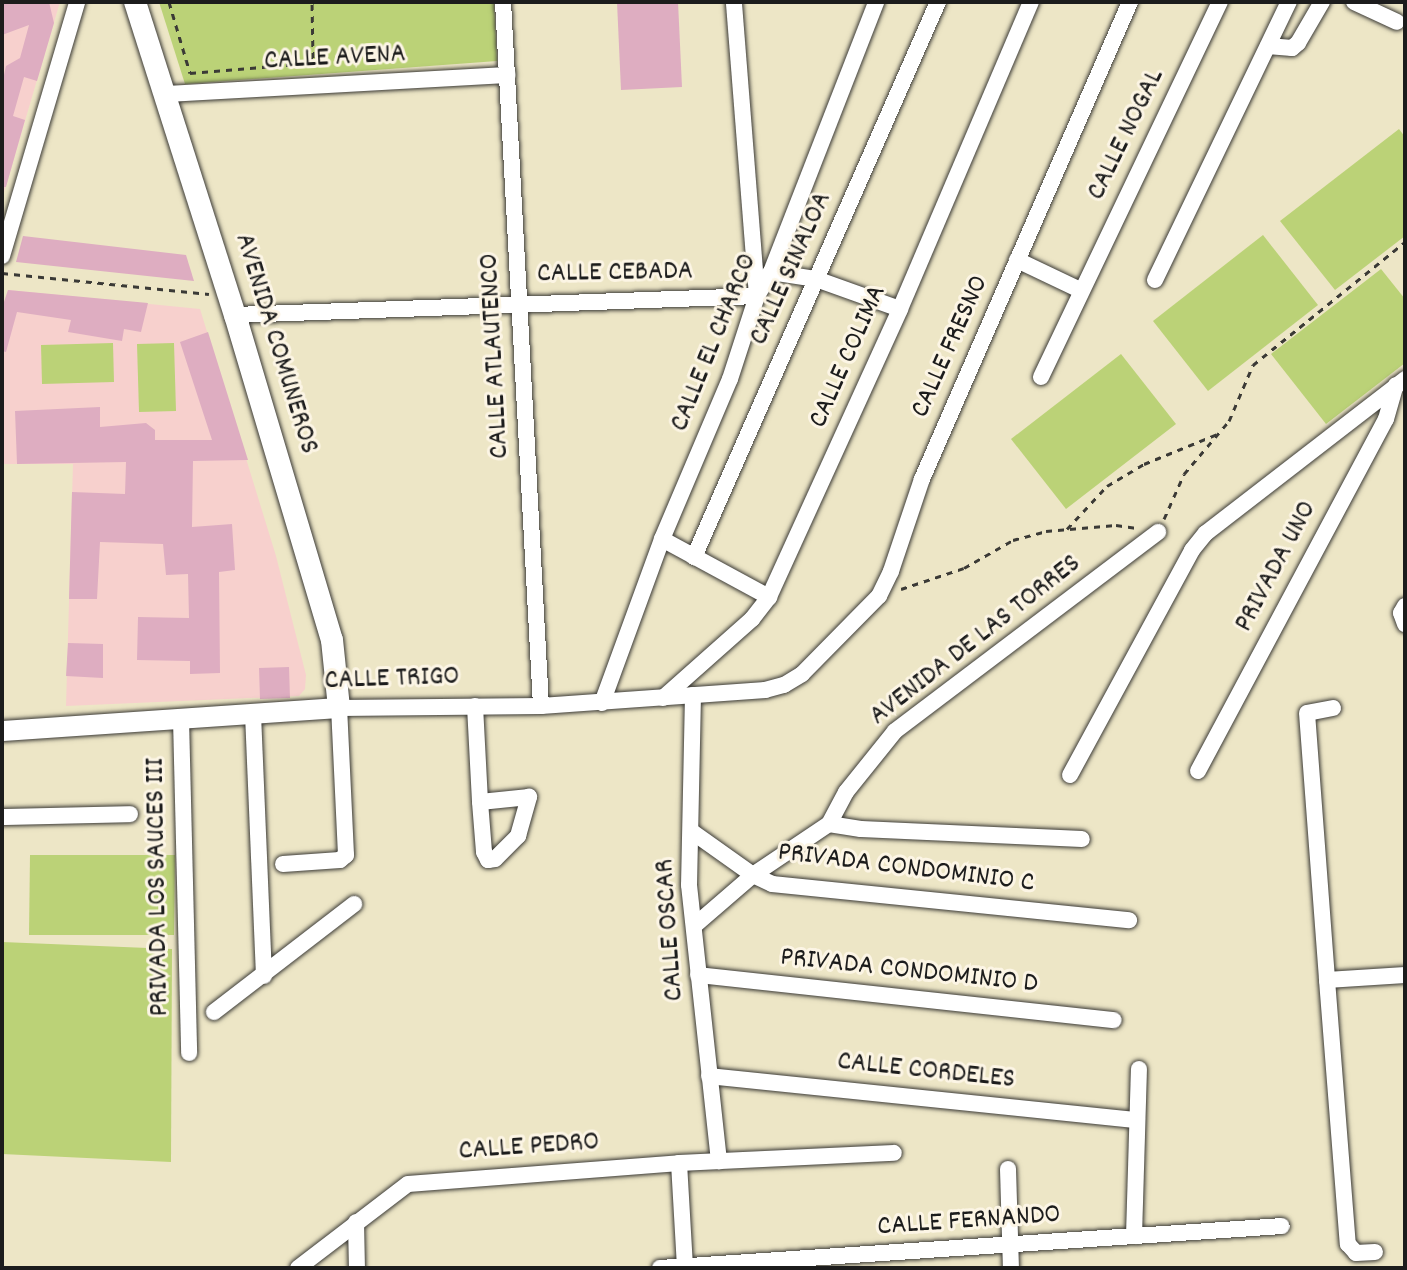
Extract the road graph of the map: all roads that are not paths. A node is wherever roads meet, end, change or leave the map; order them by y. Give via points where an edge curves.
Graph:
1 (77, 2) edge
2 (135, 2) edge
3 (503, 2) edge
4 (734, 2) edge
5 (876, 2) edge
6 (938, 2) edge
7 (1031, 2) edge
8 (1130, 2) edge
9 (1220, 2) edge
10 (1289, 2) edge
11 (1322, 2) edge
12 (1354, 2) edge
13 (1397, 22) dead end
14 (1268, 46) junction
15 (507, 75) junction
16 (166, 94) junction
17 (2, 256) edge
18 (1017, 260) junction
19 (771, 272) junction
20 (816, 279) junction
21 (1155, 280) dead end
22 (1080, 290) junction
23 (757, 296) junction
24 (519, 302) junction
25 (232, 305) junction
26 (900, 309) junction
27 (1041, 377) dead end
28 (1400, 382) edge
29 (1158, 532) road end
30 (662, 539) junction
31 (694, 557) junction
32 (769, 597) junction
33 (784, 685) joint
34 (693, 695) junction
35 (663, 698) junction
36 (602, 703) junction
37 (475, 706) junction
38 (541, 706) junction
39 (339, 708) junction
40 (1333, 708) dead end
41 (253, 714) junction
42 (181, 719) junction
43 (2, 731) edge
44 (1198, 771) dead end
45 (1070, 775) dead end
46 (480, 802) junction
47 (130, 814) dead end
48 (2, 817) edge
49 (829, 824) junction
50 (691, 831) junction
51 (1082, 839) dead end
52 (283, 864) dead end
53 (753, 875) junction
54 (354, 904) dead end
55 (1129, 920) dead end
56 (694, 926) junction
57 (698, 975) junction
58 (1405, 975) edge
59 (264, 976) junction
60 (1327, 980) junction
61 (214, 1012) dead end
62 (1114, 1020) dead end
63 (189, 1053) dead end
64 (1139, 1069) dead end
65 (709, 1076) junction
66 (1137, 1120) junction
67 (894, 1153) dead end
68 (719, 1161) junction
69 (679, 1163) junction
70 (1008, 1169) dead end
71 (356, 1222) junction
72 (1282, 1226) dead end
73 (1134, 1236) junction
74 (1010, 1245) junction
75 (1375, 1252) dead end
76 (685, 1267) edge
77 (298, 1268) edge
78 (357, 1268) edge
79 (660, 1268) edge
80 (1011, 1268) edge

1 - 17 street
2 - 16 main road, AVENIDA COMUNEROS
3 - 15 street, CALLE ATLAUTENCO
4 - 23 street
5 - 19 street, CALLE EL CHARCO
6 - 20 street, CALLE SINALOA
7 - 26 street, CALLE COLIMA
8 - 18 street, CALLE FRESNO
9 - 22 street, CALLE NOGAL
10 - 14 street
11 - 14 street via 1292,48
12 - 13 street
14 - 21 street
15 - 16 street, CALLE AVENA
15 - 24 street, CALLE ATLAUTENCO
16 - 25 main road, AVENIDA COMUNEROS
18 - 22 street
18 - 33 street, CALLE FRESNO via 922,479 879,596 802,674
19 - 20 street
19 - 23 street, CALLE EL CHARCO
20 - 26 street
20 - 31 street, CALLE SINALOA
22 - 27 street, CALLE NOGAL
23 - 24 street, CALLE CEBADA
23 - 30 street, CALLE EL CHARCO via 730,379
24 - 25 street, CALLE CEBADA
24 - 38 street, CALLE ATLAUTENCO
25 - 39 main road, AVENIDA COMUNEROS via 332,640
26 - 32 street, CALLE COLIMA
28 - 44 street, PRIVADA UNO via 1386,419
28 - 45 street via 1206,533
29 - 49 street, AVENIDA DE LAS TORRES via 895,731 846,792
30 - 31 street
30 - 36 street, CALLE EL CHARCO
31 - 32 street
32 - 35 street, CALLE COLIMA via 752,619
33 - 34 street, CALLE TRIGO
34 - 35 street, CALLE TRIGO
34 - 50 street, CALLE OSCAR
35 - 36 street, CALLE TRIGO
36 - 38 street, CALLE TRIGO
37 - 38 street, CALLE TRIGO
37 - 39 street, CALLE TRIGO
37 - 46 street
39 - 41 street, CALLE TRIGO
39 - 52 street via 346,855 340,860
40 - 60 street via 1307,713
41 - 42 street, CALLE TRIGO
41 - 59 street
42 - 43 street, CALLE TRIGO
42 - 63 street, PRIVADA LOS SAUCES III
46 - 46 street via 484,852 488,860 495,859 518,836 531,801 524,796
47 - 48 street
49 - 51 street
49 - 53 street, AVENIDA DE LAS TORRES
50 - 53 street, PRIVADA CONDOMINIO C
50 - 56 street, CALLE OSCAR
53 - 55 street, PRIVADA CONDOMINIO C via 772,884
53 - 56 street, AVENIDA DE LAS TORRES
54 - 59 street
56 - 57 street, CALLE OSCAR
57 - 62 street, PRIVADA CONDOMINIO D
57 - 65 street, CALLE OSCAR
58 - 60 street
59 - 61 street
60 - 75 street via 1348,1244 1356,1253
64 - 66 street
65 - 66 street, CALLE CORDELES
65 - 68 street, CALLE OSCAR
66 - 73 street
67 - 68 street, CALLE PEDRO
68 - 69 street, CALLE PEDRO
69 - 71 street, CALLE PEDRO via 408,1184
69 - 76 street
70 - 74 street
71 - 77 street, CALLE PEDRO
71 - 78 street
72 - 73 street, CALLE FERNANDO
73 - 74 street, CALLE FERNANDO
74 - 76 street, CALLE FERNANDO
74 - 80 street
76 - 79 street, CALLE FERNANDO

